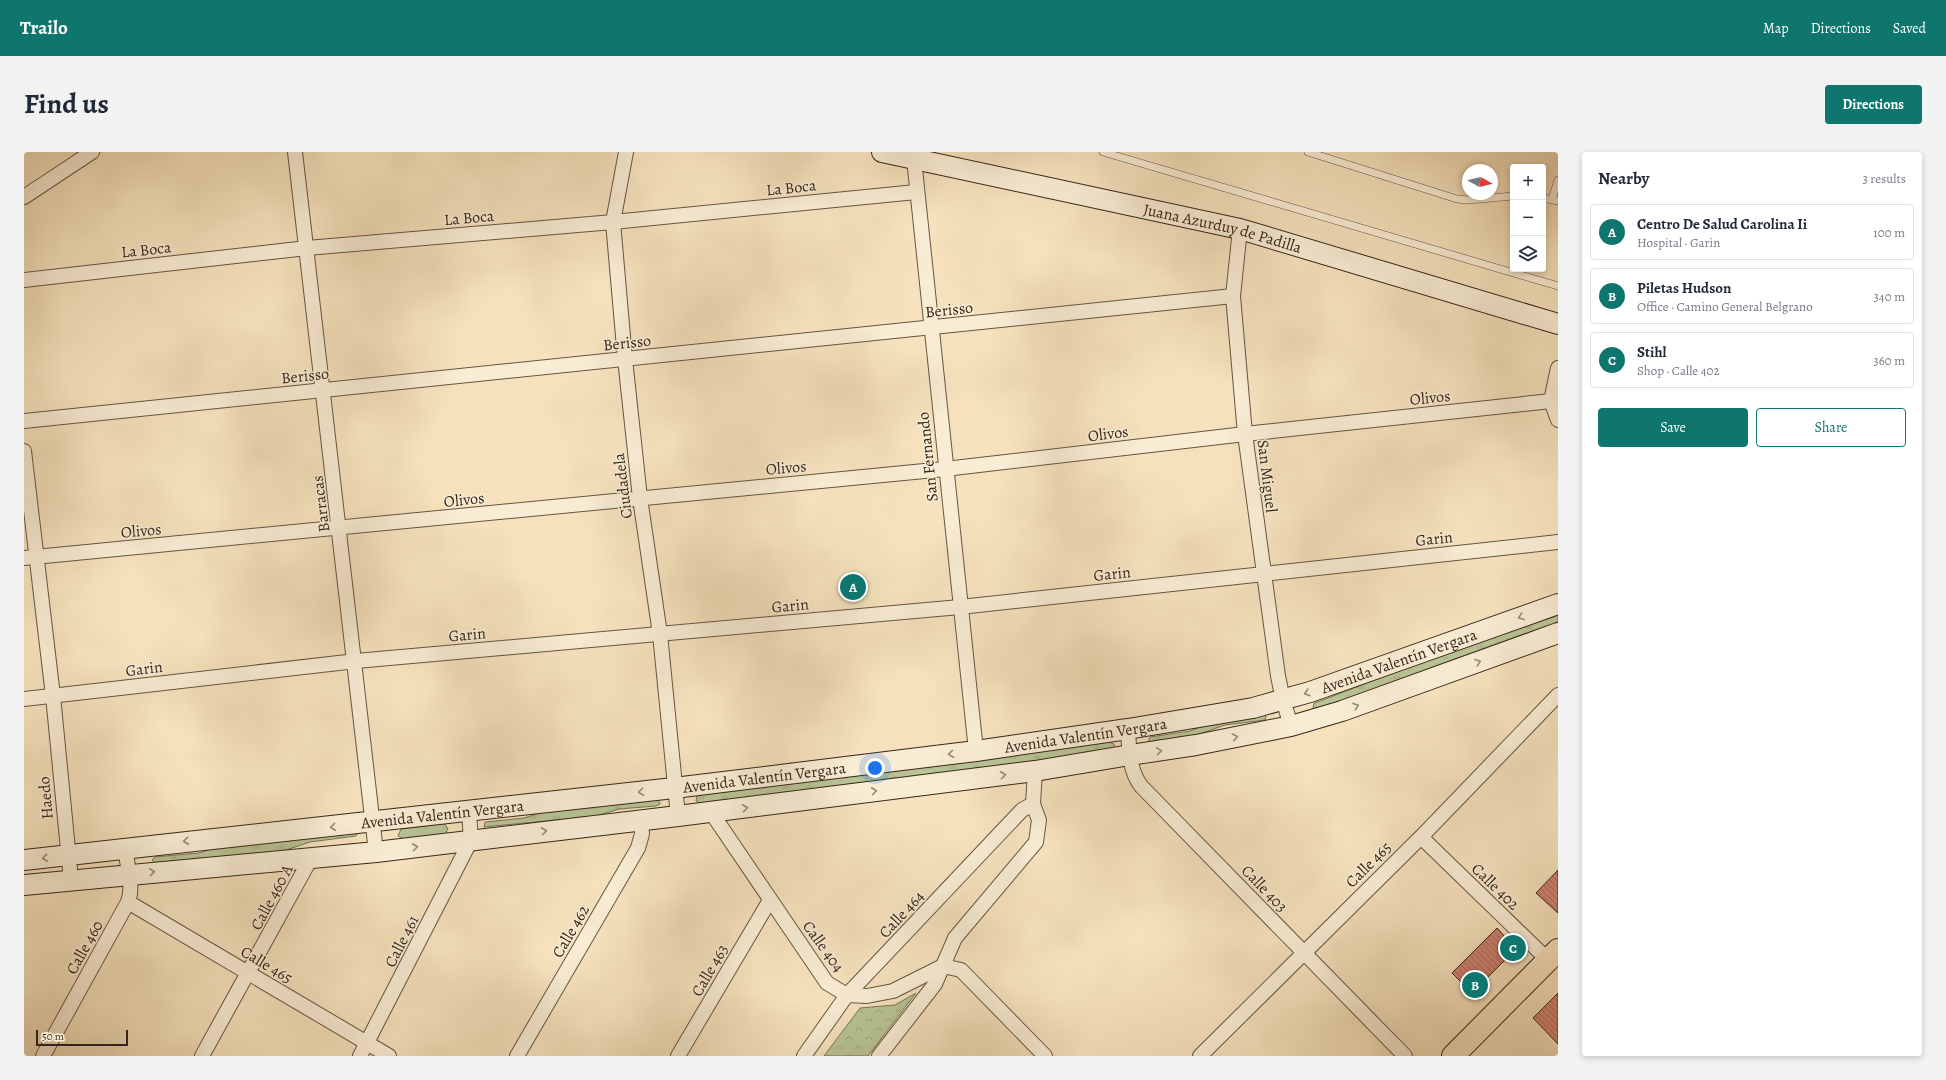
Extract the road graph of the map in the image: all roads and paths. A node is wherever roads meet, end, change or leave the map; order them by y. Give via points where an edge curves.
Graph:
1 (92, 152) edge
2 (296, 152) edge
3 (626, 152) edge
4 (882, 152) edge
5 (1103, 152) edge
6 (1308, 152) edge
7 (914, 159) junction
8 (1558, 180) edge
9 (916, 192) junction
10 (1510, 196) edge
11 (24, 197) edge
12 (1555, 200) edge
13 (613, 222) junction
14 (1240, 229) junction
15 (307, 248) junction
16 (24, 280) edge
17 (1558, 286) edge
18 (1234, 296) junction
19 (1558, 324) edge
20 (931, 328) junction
21 (625, 359) junction
22 (1558, 368) edge
23 (323, 390) junction
24 (1551, 401) junction
25 (1558, 420) edge
26 (24, 421) edge
27 (1245, 434) junction
28 (24, 451) edge
29 (946, 469) junction
30 (640, 498) junction
31 (340, 528) junction
32 (1558, 542) edge
33 (30, 557) edge
34 (1263, 573) junction
35 (1558, 604) edge
36 (960, 607) junction
37 (1558, 633) edge
38 (660, 634) junction
39 (356, 661) junction
40 (1558, 695) edge
41 (53, 696) junction
42 (24, 699) edge
43 (1283, 700) junction
44 (1292, 726) junction
45 (1128, 729) junction
46 (976, 751) junction
47 (1130, 755) junction
48 (1035, 771) junction
49 (674, 788) junction
50 (1033, 804) junction
51 (469, 812) junction
52 (711, 812) junction
53 (678, 816) junction
54 (641, 820) junction
55 (373, 822) junction
56 (1420, 837) junction
57 (471, 840) junction
58 (125, 848) junction
59 (376, 852) junction
60 (68, 855) junction
61 (311, 858) junction
62 (24, 860) edge
63 (128, 874) junction
64 (71, 880) junction
65 (24, 885) edge
66 (770, 900) junction
67 (128, 902) junction
68 (1303, 952) junction
69 (1553, 955) edge
70 (943, 966) junction
71 (249, 973) junction
72 (847, 995) junction
73 (367, 1043) junction
74 (1463, 1053) edge
75 (43, 1056) edge
76 (202, 1056) edge
77 (360, 1056) edge
78 (389, 1056) edge
79 (517, 1056) edge
80 (678, 1056) edge
81 (804, 1056) edge
82 (879, 1056) edge
83 (1045, 1056) edge
84 (1200, 1056) edge
85 (1405, 1056) edge

1 - 11 street
2 - 15 street, Barracas
3 - 13 street, Ciudadela
4 - 7 street, Juana Azurduy de Padilla
5 - 17 lane
6 - 10 lane via 1457,199
7 - 9 street, San Fernando
7 - 14 street, Juana Azurduy de Padilla
8 - 12 lane
9 - 13 street, La Boca
9 - 20 street, San Fernando
13 - 15 street, La Boca
13 - 21 street, Ciudadela
14 - 18 street, San Miguel
14 - 19 street, Juana Azurduy de Padilla
15 - 16 street, La Boca
15 - 23 street, Barracas
18 - 20 street, Berisso
18 - 27 street, San Miguel
20 - 21 street, Berisso
20 - 29 street, San Fernando
21 - 23 street, Berisso
21 - 30 street, Ciudadela
22 - 24 street
23 - 26 street, Berisso
23 - 31 street, Barracas
24 - 25 street
24 - 27 street, Olivos
27 - 29 street, Olivos
27 - 34 street, San Miguel
28 - 33 street, Haedo
29 - 30 street, Olivos
29 - 36 street, San Fernando
30 - 31 street, Olivos
30 - 38 street, Ciudadela
31 - 33 street, Olivos
31 - 39 street, Barracas
32 - 34 street, Garin
33 - 41 street, Haedo
34 - 36 street, Garin
34 - 43 street, San Miguel
35 -> 43 street, Avenida Valentín Vergara
36 - 38 street, Garin
36 - 46 street, San Fernando
44 -> 37 street, Avenida Valentín Vergara via 1342,711
38 - 39 street, Garin
38 - 49 street, Ciudadela
39 - 41 street, Garin
39 - 55 street, Barracas
40 - 56 street, Calle 465
41 - 42 street, Garin
41 - 60 street, Haedo
43 - 44 street, San Miguel
43 - 45 street, Avenida Valentín Vergara via 1253,708
47 -> 44 street, Avenida Valentín Vergara via 1196,746
45 - 46 street, Avenida Valentín Vergara
45 - 47 street, Calle 403
46 -> 49 street, Avenida Valentín Vergara
47 - 48 street, Avenida Valentín Vergara
47 - 68 street, Calle 403 via 1135,776 1141,786
48 - 50 street
52 -> 48 street, Avenida Valentín Vergara
49 -> 51 street, Avenida Valentín Vergara
49 - 53 street, Ciudadela
50 - 70 street via 1039,820 1036,842 955,938
50 - 72 street, Calle 464 via 1022,810
51 - 55 street, Avenida Valentín Vergara
51 - 57 street
52 - 53 street, Avenida Valentín Vergara
52 - 66 street, Calle 404
53 - 54 street, Avenida Valentín Vergara
57 -> 54 street, Avenida Valentín Vergara
54 - 79 street, Calle 462 via 642,834 638,848
55 -> 58 street, Avenida Valentín Vergara
55 - 59 street, Barracas
56 - 68 street, Calle 465
56 - 69 street, Calle 402
59 -> 57 street, Avenida Valentín Vergara
57 - 73 street, Calle 461
58 - 60 street, Avenida Valentín Vergara
58 - 63 street, Calle 460
59 - 61 street, Avenida Valentín Vergara
60 -> 62 street, Avenida Valentín Vergara
60 - 64 street, Haedo
63 -> 61 street, Avenida Valentín Vergara
61 - 71 street, Calle 460 A
63 - 64 street, Avenida Valentín Vergara
63 - 67 street, Calle 460 via 131,888
64 - 65 street, Avenida Valentín Vergara
66 - 72 street, Calle 404 via 827,983
66 - 80 street, Calle 463
67 - 71 street, Calle 465
67 - 75 street, Calle 460
68 - 84 street, Calle 465
68 - 85 street, Calle 403
69 - 74 main road
70 - 72 street, Calle 404 via 893,991 867,996
70 - 82 street via 935,984
70 - 83 street via 961,970
71 - 73 street, Calle 465
71 - 76 street, Calle 460 A
72 - 81 street, Calle 464
73 - 77 street, Calle 461
73 - 78 street, Calle 465

